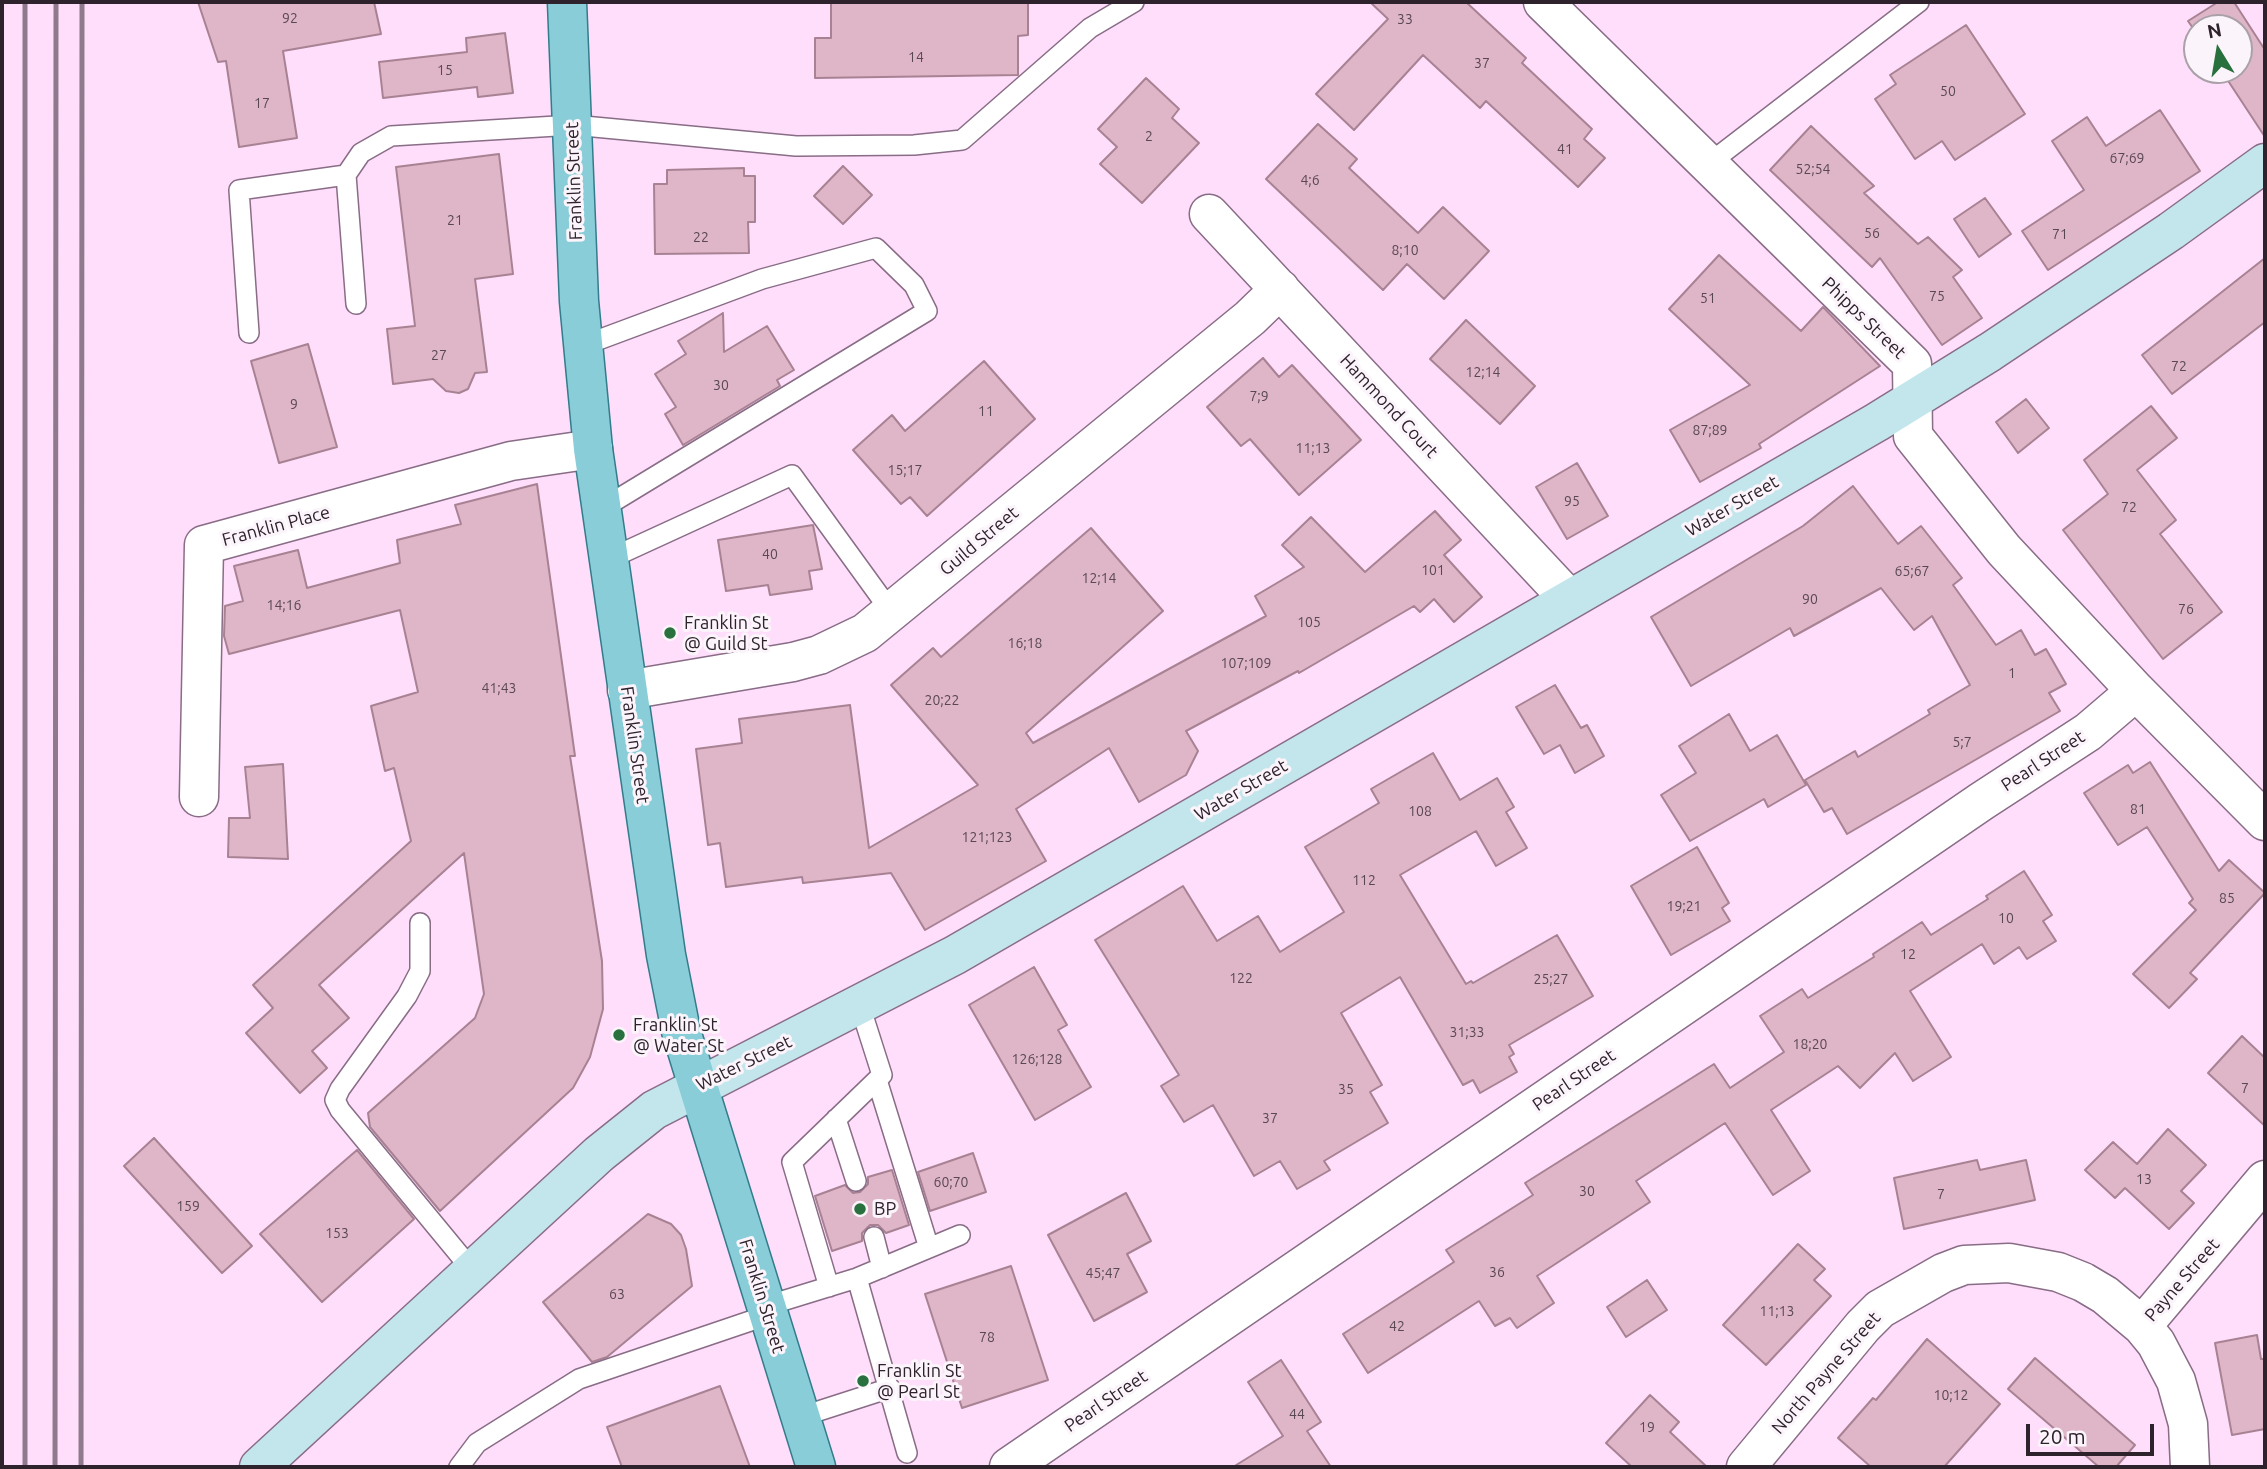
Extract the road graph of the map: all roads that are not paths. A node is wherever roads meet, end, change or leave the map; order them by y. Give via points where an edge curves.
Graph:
1 (567, 2) edge
2 (1134, 2) edge
3 (1543, 2) edge
4 (1919, 2) edge
5 (573, 125) junction
6 (2265, 163) edge
7 (1707, 165) junction
8 (346, 174) junction
9 (1209, 214) dead end
10 (1280, 289) junction
11 (356, 304) dead end
12 (249, 333) dead end
13 (582, 346) junction
14 (1912, 401) junction
15 (593, 450) junction
16 (603, 508) junction
17 (608, 559) junction
18 (1569, 599) junction
19 (892, 613) junction
20 (627, 690) junction
21 (2136, 691) junction
22 (199, 797) dead end
23 (2265, 821) edge
24 (420, 923) dead end
25 (860, 1006) junction
26 (877, 1080) junction
27 (697, 1085) junction
28 (836, 1119) junction
29 (2265, 1180) edge
30 (856, 1181) dead end
31 (960, 1235) dead end
32 (874, 1237) dead end
33 (929, 1248) junction
34 (882, 1268) junction
35 (472, 1270) junction
36 (857, 1278) junction
37 (829, 1287) junction
38 (767, 1311) junction
39 (2142, 1326) junction
40 (890, 1388) junction
41 (800, 1417) junction
42 (907, 1453) dead end
43 (463, 1466) edge
44 (258, 1467) edge
45 (816, 1467) edge
46 (1009, 1467) edge
47 (1746, 1467) edge
48 (2190, 1467) edge

1 - 5 main road, Franklin Street
2 - 5 lane via 1090,29 962,141 796,146
3 - 7 street, Phipps Street
4 - 7 lane
5 - 8 lane via 391,136 361,153
5 - 13 main road, Franklin Street
6 - 14 main road, Water Street via 2171,231
7 - 14 street, Phipps Street via 1912,364
8 - 11 lane
8 - 12 lane via 239,190
9 - 10 street, Hammond Court
10 - 18 street, Hammond Court
10 - 19 street, Guild Street
13 - 15 main road, Franklin Street
13 - 16 lane via 762,279 876,248 914,285 927,311
14 - 18 main road, Water Street
14 - 21 street, Phipps Street via 1913,436 2004,550
15 - 16 main road, Franklin Street
15 - 22 street, Franklin Place via 511,461 204,545
16 - 17 main road, Franklin Street
17 - 19 lane via 792,475
17 - 20 main road, Franklin Street
18 - 25 main road, Water Street
19 - 20 street, Guild Street via 819,655
20 - 27 main road, Franklin Street via 670,980
21 - 23 street, Phipps Street
21 - 46 street, Pearl Street via 2088,732
24 - 35 lane via 419,971 407,996 335,1100
25 - 26 lane via 882,1074
25 - 27 main road, Water Street
26 - 28 lane
26 - 33 lane
27 - 35 main road, Water Street via 617,1139
27 - 38 main road, Franklin Street
28 - 30 lane
28 - 37 lane via 792,1162
29 - 39 street, Payne Street
31 - 33 lane
32 - 34 lane
33 - 34 lane
34 - 36 lane
35 - 44 main road, Water Street
36 - 37 lane
36 - 40 lane
37 - 38 lane
38 - 41 main road, Franklin Street
38 - 43 lane via 579,1380 477,1443
39 - 47 street, North Payne Street via 2105,1295 2058,1272 1986,1263 1942,1273 1898,1296 1863,1326
39 - 48 street, Payne Street via 2176,1381 2188,1424
40 - 41 lane
40 - 42 lane
41 - 45 main road, Franklin Street

